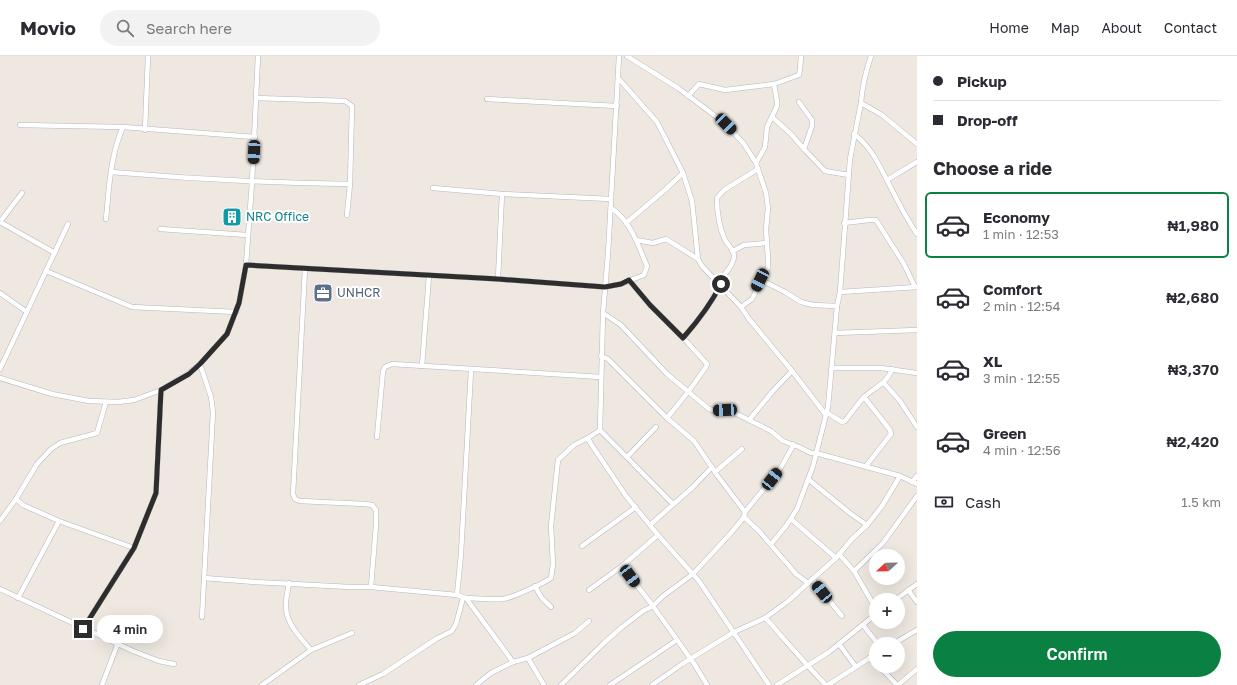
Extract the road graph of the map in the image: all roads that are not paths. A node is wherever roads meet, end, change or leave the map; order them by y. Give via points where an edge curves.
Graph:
1 (148, 56) edge
2 (258, 56) edge
3 (619, 56) edge
4 (627, 56) edge
5 (801, 56) edge
6 (871, 56) edge
7 (619, 80) junction
8 (774, 84) junction
9 (688, 96) junction
10 (256, 98) junction
11 (487, 99) dead end
12 (799, 102) dead end
13 (861, 103) junction
14 (617, 106) junction
15 (772, 117) junction
16 (20, 125) dead end
17 (122, 127) junction
18 (145, 130) junction
19 (854, 134) junction
20 (254, 137) junction
21 (917, 144) edge
22 (804, 149) junction
23 (917, 162) edge
24 (756, 163) junction
25 (758, 169) junction
26 (111, 172) junction
27 (683, 173) junction
28 (849, 175) junction
29 (887, 180) junction
30 (252, 182) junction
31 (350, 184) junction
32 (433, 188) dead end
33 (22, 193) dead end
34 (502, 194) junction
35 (611, 198) junction
36 (611, 208) junction
37 (346, 215) dead end
38 (106, 219) dead end
39 (0, 222) edge
40 (626, 223) junction
41 (844, 223) junction
42 (68, 224) dead end
43 (917, 224) edge
44 (912, 226) junction
45 (160, 229) dead end
46 (917, 234) edge
47 (247, 235) junction
48 (636, 240) junction
49 (766, 243) junction
50 (733, 251) junction
51 (55, 253) junction
52 (698, 259) junction
53 (246, 265) junction
54 (305, 269) junction
55 (46, 271) junction
56 (429, 276) junction
57 (498, 279) junction
58 (629, 280) junction
59 (760, 280) junction
60 (719, 283) junction
61 (605, 287) junction
62 (916, 287) edge
63 (840, 292) junction
64 (0, 293) edge
65 (837, 306) junction
66 (741, 307) junction
67 (27, 312) junction
68 (236, 312) junction
69 (603, 313) junction
70 (917, 330) edge
71 (835, 333) junction
72 (683, 338) junction
73 (601, 356) junction
74 (200, 364) junction
75 (422, 366) junction
76 (0, 368) edge
77 (832, 368) junction
78 (892, 369) junction
79 (471, 370) junction
80 (792, 371) junction
81 (917, 373) edge
82 (602, 377) junction
83 (0, 378) edge
84 (884, 382) junction
85 (161, 390) junction
86 (688, 392) junction
87 (864, 397) junction
88 (106, 402) junction
89 (826, 414) junction
90 (667, 418) junction
91 (749, 420) junction
92 (656, 427) dead end
93 (917, 427) edge
94 (600, 430) junction
95 (377, 437) dead end
96 (588, 438) junction
97 (793, 444) junction
98 (742, 449) dead end
99 (816, 453) junction
100 (627, 457) junction
101 (866, 466) junction
102 (713, 470) junction
103 (900, 476) junction
104 (917, 476) edge
105 (808, 479) junction
106 (915, 483) edge
107 (917, 496) edge
108 (16, 499) junction
109 (673, 504) junction
110 (636, 507) junction
111 (745, 512) junction
112 (744, 518) junction
113 (791, 519) junction
114 (0, 521) edge
115 (59, 521) junction
116 (650, 525) junction
117 (867, 525) junction
118 (658, 535) junction
119 (771, 544) junction
120 (582, 546) dead end
121 (134, 548) junction
122 (837, 556) junction
123 (622, 566) junction
124 (854, 571) junction
125 (693, 574) junction
126 (204, 578) junction
127 (812, 579) junction
128 (289, 583) junction
129 (808, 584) junction
130 (917, 584) edge
131 (535, 586) junction
132 (371, 587) junction
133 (0, 589) edge
134 (588, 590) dead end
135 (908, 590) junction
136 (904, 593) edge
137 (457, 595) junction
138 (869, 597) edge
139 (18, 598) junction
140 (464, 598) junction
141 (917, 602) edge
142 (653, 606) junction
143 (552, 607) dead end
144 (842, 616) dead end
145 (202, 617) dead end
146 (765, 618) junction
147 (869, 620) edge
148 (589, 621) dead end
149 (863, 625) junction
150 (83, 629) junction
151 (917, 630) edge
152 (734, 632) junction
153 (352, 633) dead end
154 (872, 637) edge
155 (905, 637) edge
156 (677, 640) junction
157 (118, 643) junction
158 (839, 644) junction
159 (311, 650) junction
160 (528, 658) junction
161 (869, 658) edge
162 (690, 659) junction
163 (513, 662) junction
164 (174, 664) dead end
165 (807, 667) junction
166 (856, 667) junction
167 (917, 669) edge
168 (886, 673) edge
169 (102, 685) edge
170 (263, 685) edge
171 (359, 685) edge
172 (476, 685) edge
173 (544, 685) edge
174 (561, 685) edge
175 (610, 685) edge
176 (652, 685) edge
177 (707, 685) edge
178 (769, 685) edge
179 (777, 685) edge
180 (827, 685) edge
181 (898, 685) edge

1 - 18 street
2 - 10 street
3 - 7 street
4 - 9 street
5 - 8 street via 798,75
6 - 13 street via 865,72
7 - 14 street
7 - 27 street via 657,122
8 - 9 street via 726,90 699,84
8 - 15 street via 777,101
9 - 24 street via 726,124
10 - 20 street
10 - 31 street via 350,103
11 - 14 street
12 - 22 street via 812,120
13 - 19 street
13 - 21 street via 882,115
14 - 35 street
15 - 22 street
15 - 24 street via 767,127 765,147
16 - 17 street
17 - 18 street
17 - 26 street
18 - 20 street
19 - 28 street
19 - 29 street via 865,142
20 - 30 street
22 - 28 street via 825,171
23 - 29 street
24 - 25 street
25 - 49 street via 768,208
25 - 50 street via 724,190 717,198 719,226
26 - 30 street
26 - 38 street
27 - 40 street
27 - 52 street via 692,201
28 - 41 street
29 - 44 street
30 - 31 street
30 - 47 street
31 - 37 street
32 - 34 street
33 - 39 street
34 - 35 street
34 - 57 street
35 - 36 street
36 - 40 street
36 - 61 street
39 - 51 street
40 - 48 street
41 - 62 street via 876,220
41 - 63 street
42 - 51 street
43 - 44 street
44 - 46 street
45 - 47 street
47 - 53 street
48 - 52 street via 653,244 666,239
48 - 58 street via 647,271 644,275
49 - 50 street via 744,245
49 - 59 street via 768,268
50 - 60 street via 734,257 726,275
51 - 55 street
52 - 60 street
53 - 54 street
53 - 68 street
54 - 56 street
54 - 132 street via 293,494 295,499 300,501 372,505 376,510 376,525
55 - 67 street
55 - 68 street via 132,307
56 - 57 street
56 - 75 street
57 - 61 street
58 - 61 street
58 - 72 street
59 - 65 street via 801,302
59 - 66 street via 752,299
60 - 66 street
60 - 72 street via 714,297
61 - 69 street
62 - 63 street
63 - 65 street
64 - 67 street
65 - 71 street
66 - 80 street
67 - 76 street
68 - 74 street via 227,334
69 - 73 street
69 - 86 street via 621,325 667,374
70 - 71 street
71 - 77 street
72 - 86 street via 707,364
73 - 82 street
73 - 90 street via 617,367
74 - 85 street via 189,374
74 - 126 street via 213,412
75 - 79 street
75 - 95 street via 392,364 385,367
77 - 78 street
77 - 89 street
78 - 81 street
78 - 84 street
79 - 82 street
79 - 137 street
80 - 89 street via 820,410
80 - 91 street
82 - 94 street
83 - 88 street via 52,394
84 - 87 street
84 - 93 street
85 - 88 street via 134,400
85 - 121 street via 156,493
86 - 90 street
86 - 91 street via 709,409 735,412
87 - 89 street via 845,421
87 - 101 street via 891,434
88 - 108 street via 97,433 60,443 51,449 37,464
89 - 99 street
90 - 102 street via 694,441
91 - 97 street via 783,441
92 - 100 street
94 - 96 street
94 - 100 street
96 - 110 street
96 - 131 street via 574,445 558,460 552,526 551,578
97 - 99 street
97 - 111 street via 780,469
98 - 102 street
99 - 101 street
99 - 105 street
100 - 109 street
101 - 103 street
102 - 109 street
102 - 111 street
103 - 106 street
103 - 117 street
104 - 106 street
105 - 113 street
105 - 117 street
107 - 124 street via 883,543
108 - 114 street
108 - 115 street via 23,505
109 - 116 street
110 - 116 street
110 - 120 street
111 - 112 street
112 - 119 street
112 - 125 street
113 - 119 street
113 - 122 street
115 - 121 street
115 - 139 street
116 - 118 street
117 - 122 street
118 - 123 street
118 - 125 street
119 - 129 street via 796,574
121 - 150 street
122 - 124 street
122 - 127 street
123 - 134 street
123 - 142 street
124 - 138 street
125 - 142 street
125 - 152 street
126 - 128 street
126 - 145 street
127 - 129 street
127 - 144 street
128 - 132 street
128 - 159 street via 286,607 288,618
129 - 146 street
130 - 135 street
131 - 140 street via 504,599
131 - 143 street via 541,597
132 - 137 street
133 - 139 street
135 - 136 street
135 - 141 street
137 - 140 street
139 - 150 street
140 - 163 street
140 - 171 street via 452,631 383,674
142 - 156 street
142 - 174 street via 622,627
146 - 152 street
146 - 165 street
147 - 149 street
148 - 160 street via 575,633
149 - 154 street
149 - 158 street
150 - 157 street
151 - 155 street
152 - 162 street
152 - 178 street
153 - 159 street
156 - 162 street
156 - 175 street
157 - 164 street via 132,651
157 - 169 street
158 - 165 street
158 - 166 street
159 - 170 street
160 - 163 street
160 - 173 street
161 - 166 street
162 - 176 street
162 - 177 street
163 - 172 street via 491,672
165 - 179 street
165 - 180 street
166 - 180 street
167 - 181 street
168 - 181 street

